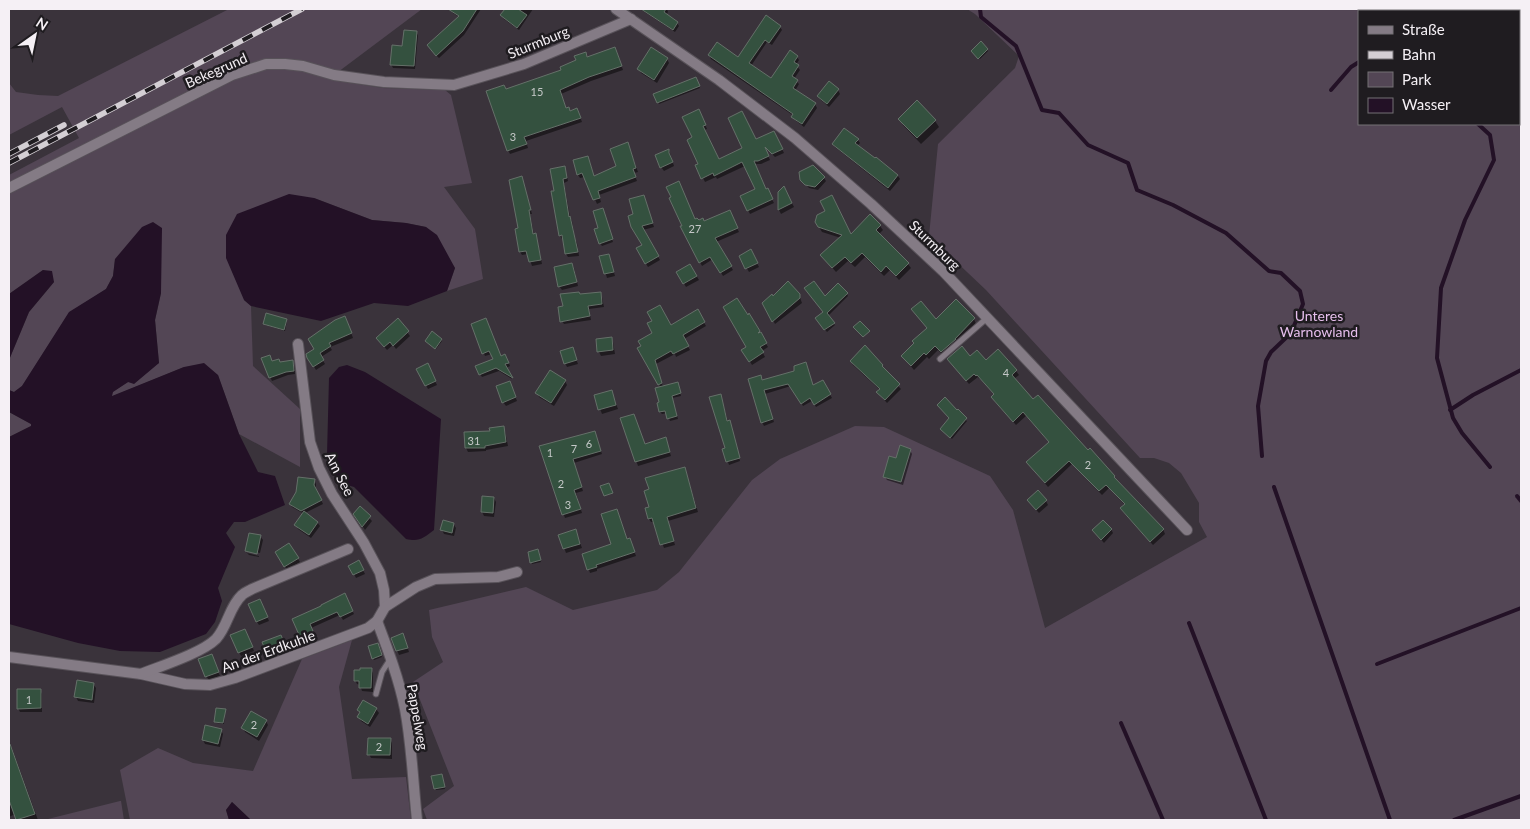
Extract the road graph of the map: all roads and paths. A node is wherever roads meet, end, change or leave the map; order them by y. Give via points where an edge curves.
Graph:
1 (616, 9) edge
2 (630, 19) junction
3 (454, 85) joint
4 (9, 188) edge
5 (988, 318) junction
6 (298, 344) dead end
7 (940, 359) dead end
8 (1187, 530) dead end
9 (348, 549) dead end
10 (517, 572) dead end
11 (385, 607) junction
12 (377, 621) junction
13 (9, 657) edge
14 (391, 657) junction
15 (141, 674) junction
16 (376, 694) dead end
17 (417, 820) edge

1 - 2 street, Sturmburg
2 - 3 street, Sturmburg via 524,64
2 - 5 street, Sturmburg via 719,80 817,156 943,271
3 - 4 street, Bekegrund via 384,82 334,75 303,66 266,64 232,75
5 - 7 lane
5 - 8 street, Sturmburg
6 - 11 street, Am See via 310,442 332,494 380,573
9 - 15 street via 242,595 216,639 204,648
10 - 11 street via 498,577 435,579
11 - 12 street
12 - 14 street, Pappelweg
12 - 15 street, An der Erdkuhle via 344,638 210,685 185,684
13 - 15 street, An der Erdkuhle
14 - 16 lane via 382,672
14 - 17 street, Pappelweg via 409,733

